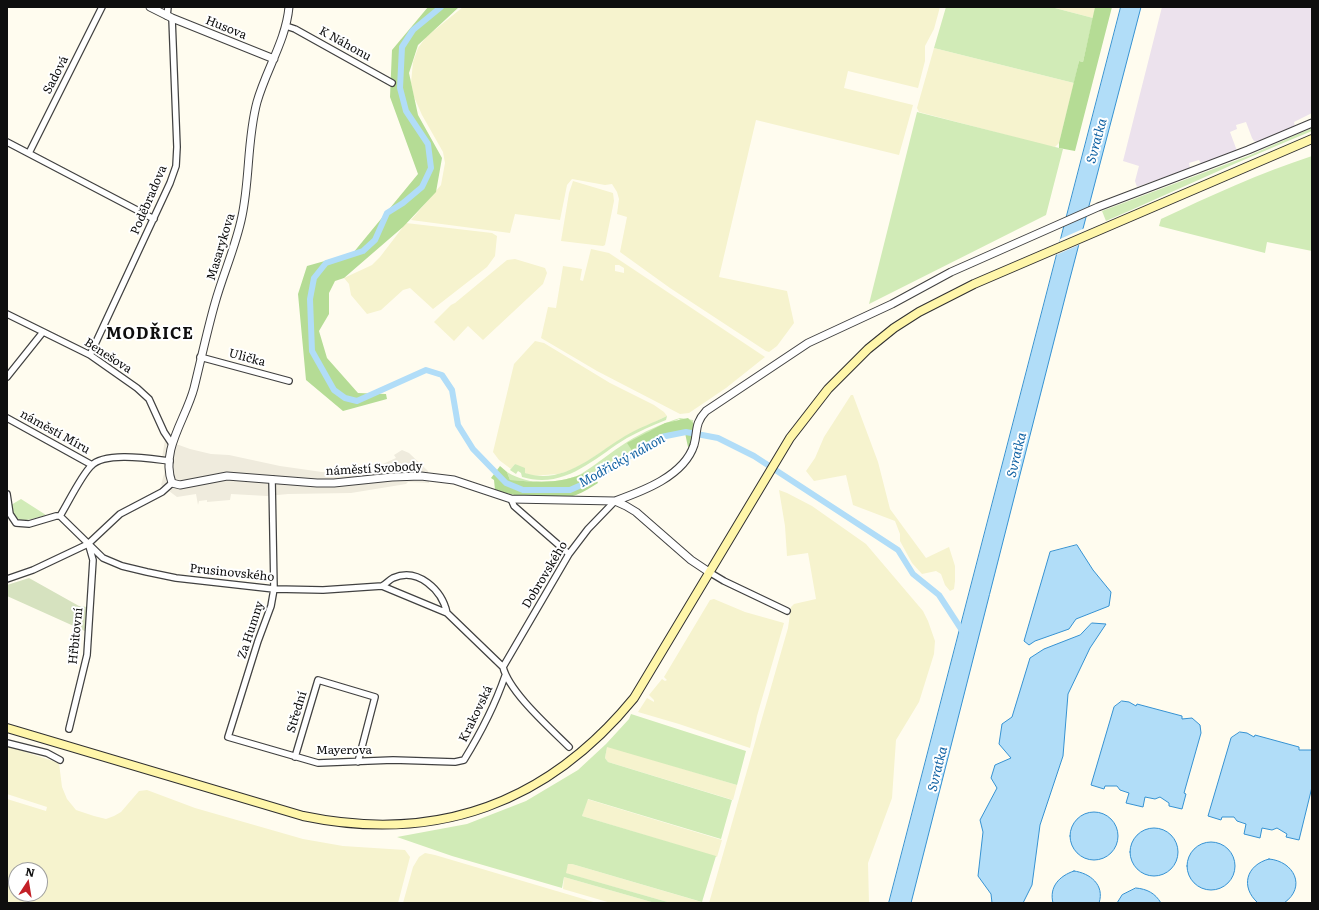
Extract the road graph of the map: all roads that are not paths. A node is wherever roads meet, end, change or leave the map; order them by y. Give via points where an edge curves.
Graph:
1 (102, 7) edge
2 (150, 7) edge
3 (168, 7) edge
4 (289, 7) edge
5 (169, 17) junction
6 (286, 26) junction
7 (274, 59) junction
8 (392, 83) dead end
9 (1312, 123) edge
10 (1312, 139) edge
11 (7, 142) edge
12 (29, 153) junction
13 (154, 219) junction
14 (7, 314) edge
15 (43, 332) junction
16 (90, 355) junction
17 (200, 357) junction
18 (7, 377) edge
19 (289, 381) dead end
20 (7, 418) edge
21 (172, 444) junction
22 (170, 461) junction
23 (92, 465) junction
24 (272, 479) junction
25 (172, 483) junction
26 (7, 494) edge
27 (511, 499) junction
28 (615, 501) junction
29 (60, 516) junction
30 (88, 544) junction
31 (569, 554) junction
32 (709, 572) junction
33 (7, 579) edge
34 (382, 586) junction
35 (274, 589) junction
36 (787, 611) dead end
37 (447, 613) junction
38 (503, 667) junction
39 (505, 676) junction
40 (7, 728) edge
41 (69, 729) dead end
42 (228, 737) joint
43 (7, 743) edge
44 (569, 746) dead end
45 (296, 757) junction
46 (60, 760) dead end
47 (464, 760) joint
48 (358, 762) junction

1 - 12 street, Sadová
2 - 5 street, Husova
3 - 5 street, Poděbradova
4 - 6 street, Masarykova
5 - 7 street, Husova
5 - 13 street, Poděbradova via 176,166
6 - 7 street, Masarykova
6 - 8 street, K Náhonu
7 - 17 street, Masarykova via 262,87 250,139 238,233 215,301
9 - 28 street via 1060,223 951,272 892,304 808,343 710,408 699,418 694,444 687,460 667,477 641,492
10 - 32 main road via 1048,251 945,298 894,328 868,349 828,389 801,423
11 - 12 street
12 - 13 street
13 - 16 street, Poděbradova
14 - 15 street, Benešova
15 - 16 street, Benešova
15 - 18 street
16 - 21 street, Benešova via 148,399
17 - 19 street, Ulička
17 - 21 street, Masarykova via 194,389
20 - 23 street, náměstí Míru
21 - 22 street
22 - 23 street, náměstí Míru via 127,457
22 - 25 street
23 - 29 street, náměstí Míru
24 - 25 street, náměstí Svobody via 227,476 180,485
24 - 27 street, náměstí Svobody via 334,483 421,476 454,480
24 - 35 street, Za Humny
25 - 30 street via 162,492 120,514
26 - 29 street via 12,520 21,525
27 - 28 street, náměstí Svobody
27 - 31 street via 514,506
28 - 31 street, Dobrovského via 588,529
28 - 32 street via 636,512 691,560
29 - 30 street, Prusinovského
30 - 33 street via 33,570
30 - 35 street, Prusinovského via 103,558 122,566 176,578
30 - 41 street, Hřbitovní via 93,560 87,655
31 - 38 street, Dobrovského
32 - 36 street
32 - 40 main road via 634,698 597,739 567,764 535,784 490,806 454,816 423,822 357,825 303,816
34 - 35 street, Prusinovského via 323,590
34 - 37 street, Prusinovského
34 - 37 street, Prusinovského via 393,578 402,576 420,578 431,585 445,602
35 - 42 street, Za Humny via 271,606
37 - 38 street, Prusinovského
38 - 39 street
39 - 44 street via 523,699
39 - 47 street, Krakovská via 500,691
42 - 45 street, Mayerova
43 - 46 street via 47,753
45 - 48 street, Mayerova via 318,763
45 - 48 street, Střední via 318,680 375,697
47 - 48 street, Mayerova

